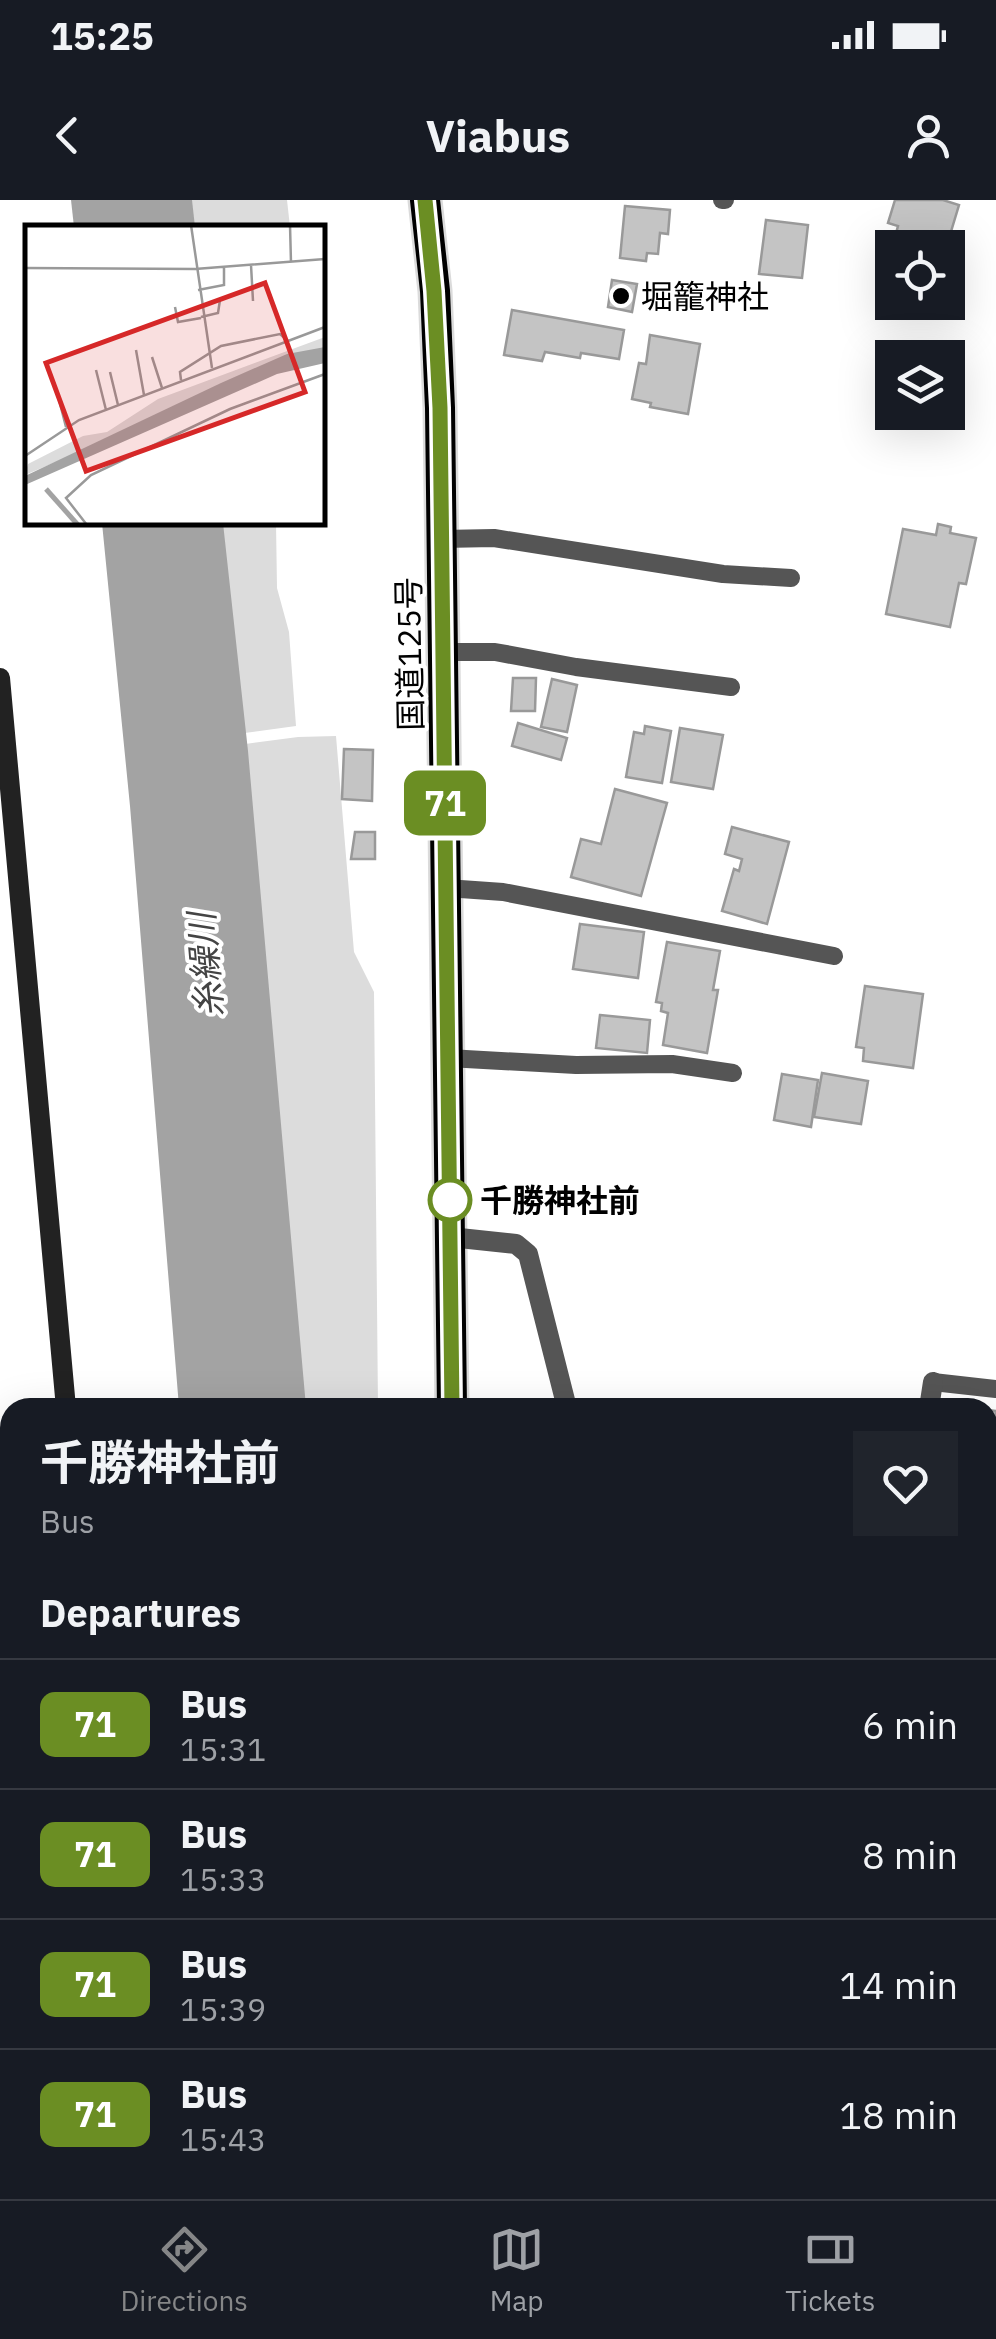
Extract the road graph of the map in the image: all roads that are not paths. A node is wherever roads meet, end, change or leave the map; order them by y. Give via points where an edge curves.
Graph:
1 (424, 200) edge
2 (442, 539) junction
3 (791, 578) dead end
4 (444, 652) junction
5 (0, 678) edge
6 (731, 687) dead end
7 (446, 888) junction
8 (834, 956) dead end
9 (448, 1058) junction
10 (733, 1073) dead end
11 (450, 1237) junction
12 (933, 1382) joint
13 (996, 1389) edge
14 (65, 1398) edge
15 (452, 1398) edge
16 (564, 1398) edge
17 (931, 1398) edge

1 - 2 highway, 国道125号 via 434,291
2 - 3 lane via 494,538 723,574
2 - 4 highway, 国道125号
4 - 6 lane via 495,652
4 - 7 highway, 国道125号
5 - 14 street
7 - 8 lane via 498,891
7 - 9 highway, 国道125号
9 - 10 lane via 672,1064
9 - 11 highway, 国道125号
11 - 15 highway, 国道125号
11 - 16 street via 516,1244 528,1254
12 - 13 lane
12 - 17 street

